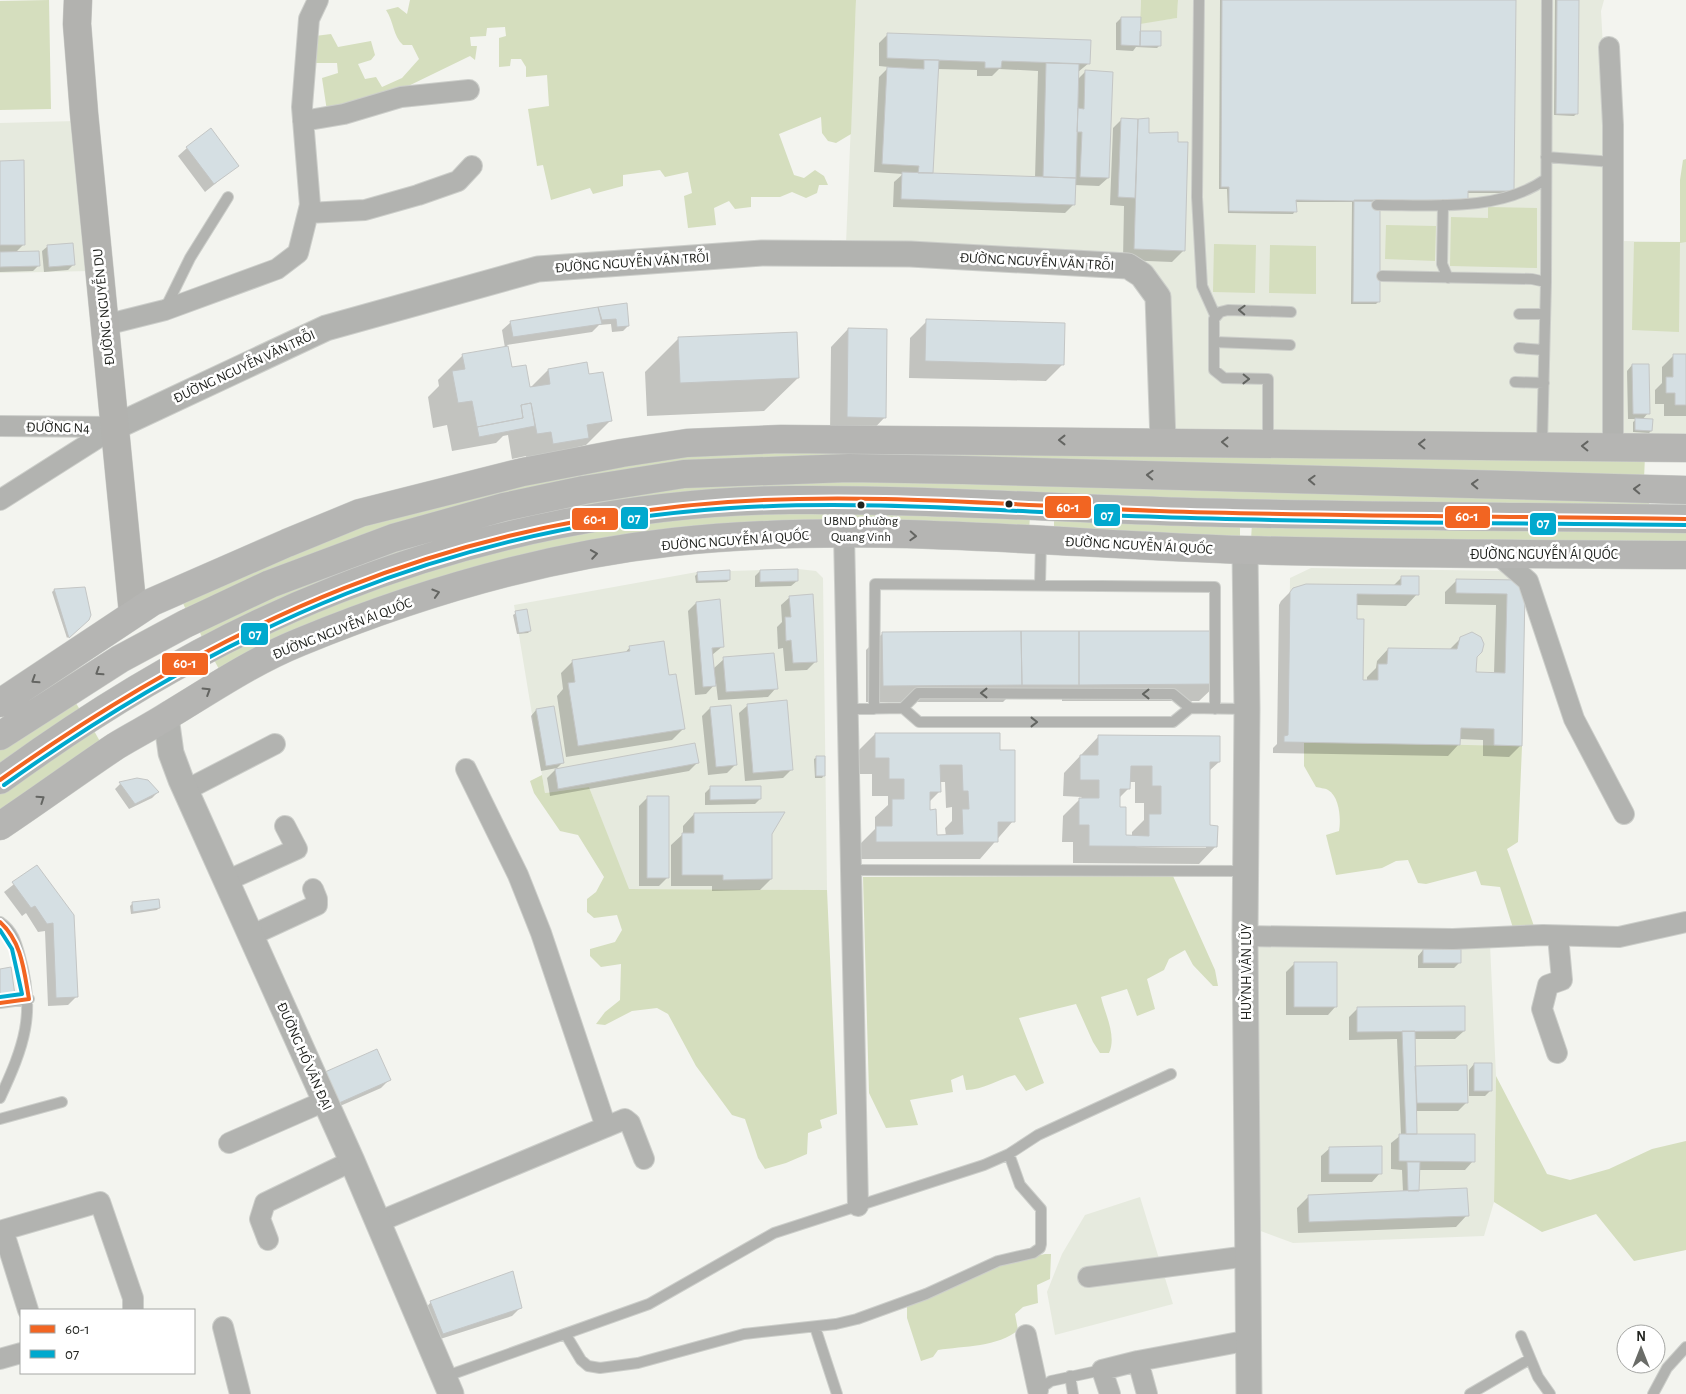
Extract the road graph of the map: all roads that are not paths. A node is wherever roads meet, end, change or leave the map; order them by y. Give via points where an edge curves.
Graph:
1 (78, 0) edge
2 (318, 0) edge
3 (1199, 0) edge
4 (1547, 0) edge
5 (1609, 47) dead end
6 (469, 90) dead end
7 (303, 120) junction
8 (1546, 157) junction
9 (1613, 162) junction
10 (472, 166) dead end
11 (1546, 179) junction
12 (228, 197) dead end
13 (1378, 205) dead end
14 (1443, 205) junction
15 (308, 213) junction
16 (1382, 276) dead end
17 (1448, 278) junction
18 (1546, 282) junction
19 (164, 310) junction
20 (1290, 312) dead end
21 (1519, 314) dead end
22 (1545, 314) junction
23 (1215, 316) junction
24 (105, 326) junction
25 (1214, 342) junction
26 (1290, 345) dead end
27 (1519, 348) dead end
28 (1544, 350) junction
29 (1515, 382) dead end
30 (1544, 383) junction
31 (0, 426) edge
32 (115, 427) junction
33 (1163, 441) junction
34 (1268, 442) junction
35 (1542, 445) junction
36 (1613, 446) junction
37 (1676, 448) edge
38 (1675, 490) edge
39 (0, 500) edge
40 (1042, 506) junction
41 (1246, 513) junction
42 (1675, 518) edge
43 (844, 534) junction
44 (1041, 540) junction
45 (1245, 550) junction
46 (1497, 554) junction
47 (1686, 555) edge
48 (1040, 585) junction
49 (133, 613) junction
50 (141, 647) junction
51 (153, 679) junction
52 (0, 703) edge
53 (902, 708) junction
54 (1190, 708) junction
55 (874, 709) junction
56 (1215, 709) junction
57 (1247, 709) junction
58 (848, 710) junction
59 (166, 717) junction
60 (0, 736) edge
61 (275, 744) dead end
62 (466, 769) dead end
63 (0, 780) edge
64 (186, 790) junction
65 (1624, 814) dead end
66 (0, 826) edge
67 (285, 826) dead end
68 (850, 870) junction
69 (1245, 871) junction
70 (226, 881) junction
71 (313, 889) dead end
72 (0, 922) edge
73 (1686, 922) edge
74 (250, 936) junction
75 (1245, 936) junction
76 (1558, 936) junction
77 (29, 999) junction
78 (0, 1003) edge
79 (1557, 1053) dead end
80 (1171, 1074) dead end
81 (0, 1098) edge
82 (325, 1101) junction
83 (62, 1102) dead end
84 (0, 1119) edge
85 (606, 1127) junction
86 (229, 1143) dead end
87 (1009, 1154) junction
88 (644, 1159) dead end
89 (352, 1161) junction
90 (858, 1206) junction
91 (378, 1222) junction
92 (2, 1231) edge
93 (268, 1240) dead end
94 (1248, 1256) junction
95 (1088, 1277) dead end
96 (28, 1309) edge
97 (132, 1309) edge
98 (223, 1326) dead end
99 (815, 1326) junction
100 (566, 1335) junction
101 (1026, 1335) dead end
102 (1521, 1336) dead end
103 (1250, 1340) junction
104 (1686, 1347) edge
105 (20, 1352) edge
106 (0, 1359) edge
107 (1530, 1359) junction
108 (1138, 1361) junction
109 (1102, 1370) junction
110 (1070, 1376) junction
111 (447, 1386) edge
112 (1036, 1392) edge
113 (240, 1394) edge
114 (837, 1394) edge
115 (1073, 1394) edge
116 (1110, 1394) edge
117 (1147, 1394) edge
118 (1249, 1394) edge
119 (1470, 1394) edge
120 (1550, 1394) edge
121 (1653, 1394) edge

1 - 24 main road, ĐƯỜNG NGUYỄN DU via 84,113
2 - 7 street via 309,19
3 - 23 lane via 1197,196 1202,286
4 - 8 lane
5 - 9 street
6 - 7 street via 401,97 344,114
7 - 15 street
8 - 9 lane
8 - 11 lane
9 - 36 street
10 - 15 street via 458,181 418,195 365,210
11 - 14 lane via 1528,191 1478,203
11 - 18 lane
12 - 19 lane via 190,258
13 - 14 lane
14 - 17 lane via 1442,264
15 - 19 street via 298,253 277,269
16 - 17 lane
17 - 18 lane
18 - 22 lane
19 - 24 street
20 -> 23 lane via 1228,310
21 - 22 lane
22 - 28 lane
23 - 25 lane
24 - 32 main road, ĐƯỜNG NGUYỄN DU
25 - 26 lane
25 -> 34 lane via 1214,370 1224,378 1268,379
27 - 28 lane
28 - 30 lane
29 - 30 lane
30 - 35 lane
31 - 32 street, ĐƯỜNG N4
32 - 33 street, ĐƯỜNG NGUYỄN VĂN TRỖI via 326,328 538,269 762,253 900,254 1128,266 1142,274 1158,297
32 - 39 street, ĐƯỜNG NGUYỄN VĂN TRỖI
32 - 49 main road, ĐƯỜNG NGUYỄN DU
34 -> 33 main road
33 -> 49 main road via 781,438 687,443 622,453 523,472 360,514 216,573
35 -> 34 main road
36 -> 35 main road
36 - 37 main road
37 - 38 main road
38 - 42 main road
38 -> 50 main road via 963,470 839,468 684,474 504,507 393,538 270,584
40 - 41 main road
40 - 44 main road
40 - 51 main road via 789,500 653,510 545,528 441,554 334,590
41 - 42 main road
41 - 45 main road
43 -> 44 main road, ĐƯỜNG NGUYỄN ÁI QUỐC
43 - 58 street
59 -> 43 main road, ĐƯỜNG NGUYỄN ÁI QUỐC via 234,674 296,643 421,597 496,575 570,558 670,542
44 - 45 main road, ĐƯỜNG NGUYỄN ÁI QUỐC
44 - 48 lane
45 - 46 main road, ĐƯỜNG NGUYỄN ÁI QUỐC
45 - 57 street, HUỲNH VĂN LŨY
46 - 47 main road, ĐƯỜNG NGUYỄN ÁI QUỐC
46 - 65 street via 1528,581 1574,719
48 - 55 lane via 875,584
48 - 56 lane via 1215,587
49 - 50 main road
49 -> 52 main road
50 - 51 main road
50 -> 60 main road
51 - 59 main road
51 - 63 main road
53 -> 54 lane via 919,722 1173,722
54 -> 53 lane via 1173,694 918,693
53 - 55 lane
54 - 56 lane
55 - 58 lane
56 - 57 lane
57 - 69 street, HUỲNH VĂN LŨY
58 - 68 street
59 - 64 street, ĐƯỜNG HỒ VĂN ĐẠI via 171,753
66 -> 59 main road, ĐƯỜNG NGUYỄN ÁI QUỐC via 112,749
61 - 64 street
62 - 85 street via 518,875 541,933
64 - 70 street, ĐƯỜNG HỒ VĂN ĐẠI
67 - 70 street via 297,849
68 - 69 lane
68 - 90 street
69 - 75 street, HUỲNH VĂN LŨY
70 - 74 street, ĐƯỜNG HỒ VĂN ĐẠI
71 - 74 street via 317,905
72 - 77 lane via 9,929 16,942
73 - 76 street via 1619,937
74 - 82 street, ĐƯỜNG HỒ VĂN ĐẠI
75 - 76 street via 1453,939
75 - 94 street, HUỲNH VĂN LŨY
76 - 79 street via 1562,977 1559,982 1548,985 1542,1006
77 - 78 lane
77 - 81 lane via 19,1053
80 - 87 lane via 1038,1135
82 - 86 street
82 - 89 street, ĐƯỜNG HỒ VĂN ĐẠI
83 - 84 lane
85 - 88 street via 628,1120
85 - 91 street
87 - 90 lane
87 - 99 lane via 1020,1185 1041,1209 1041,1244 1036,1251 998,1260 926,1294 857,1319
89 - 91 street, ĐƯỜNG HỒ VĂN ĐẠI
89 - 93 street via 268,1199 260,1219
90 - 100 lane via 774,1233 661,1299
91 - 111 street, ĐƯỜNG HỒ VĂN ĐẠI
92 - 96 street
92 - 97 street via 100,1202 133,1298
94 - 95 street
94 - 103 street, HUỲNH VĂN LŨY
98 - 113 street
99 - 100 lane via 744,1334 638,1363 600,1368 588,1366 581,1360
99 - 114 lane
100 - 111 lane
101 - 112 street
102 - 107 lane
103 - 108 street
103 - 118 street, HUỲNH VĂN LŨY
104 - 121 lane via 1667,1368
105 - 106 street
107 - 119 lane
107 - 120 lane
108 - 109 street
108 - 117 street
109 - 110 lane
109 - 116 street
110 - 112 lane via 1051,1381
110 - 115 lane

